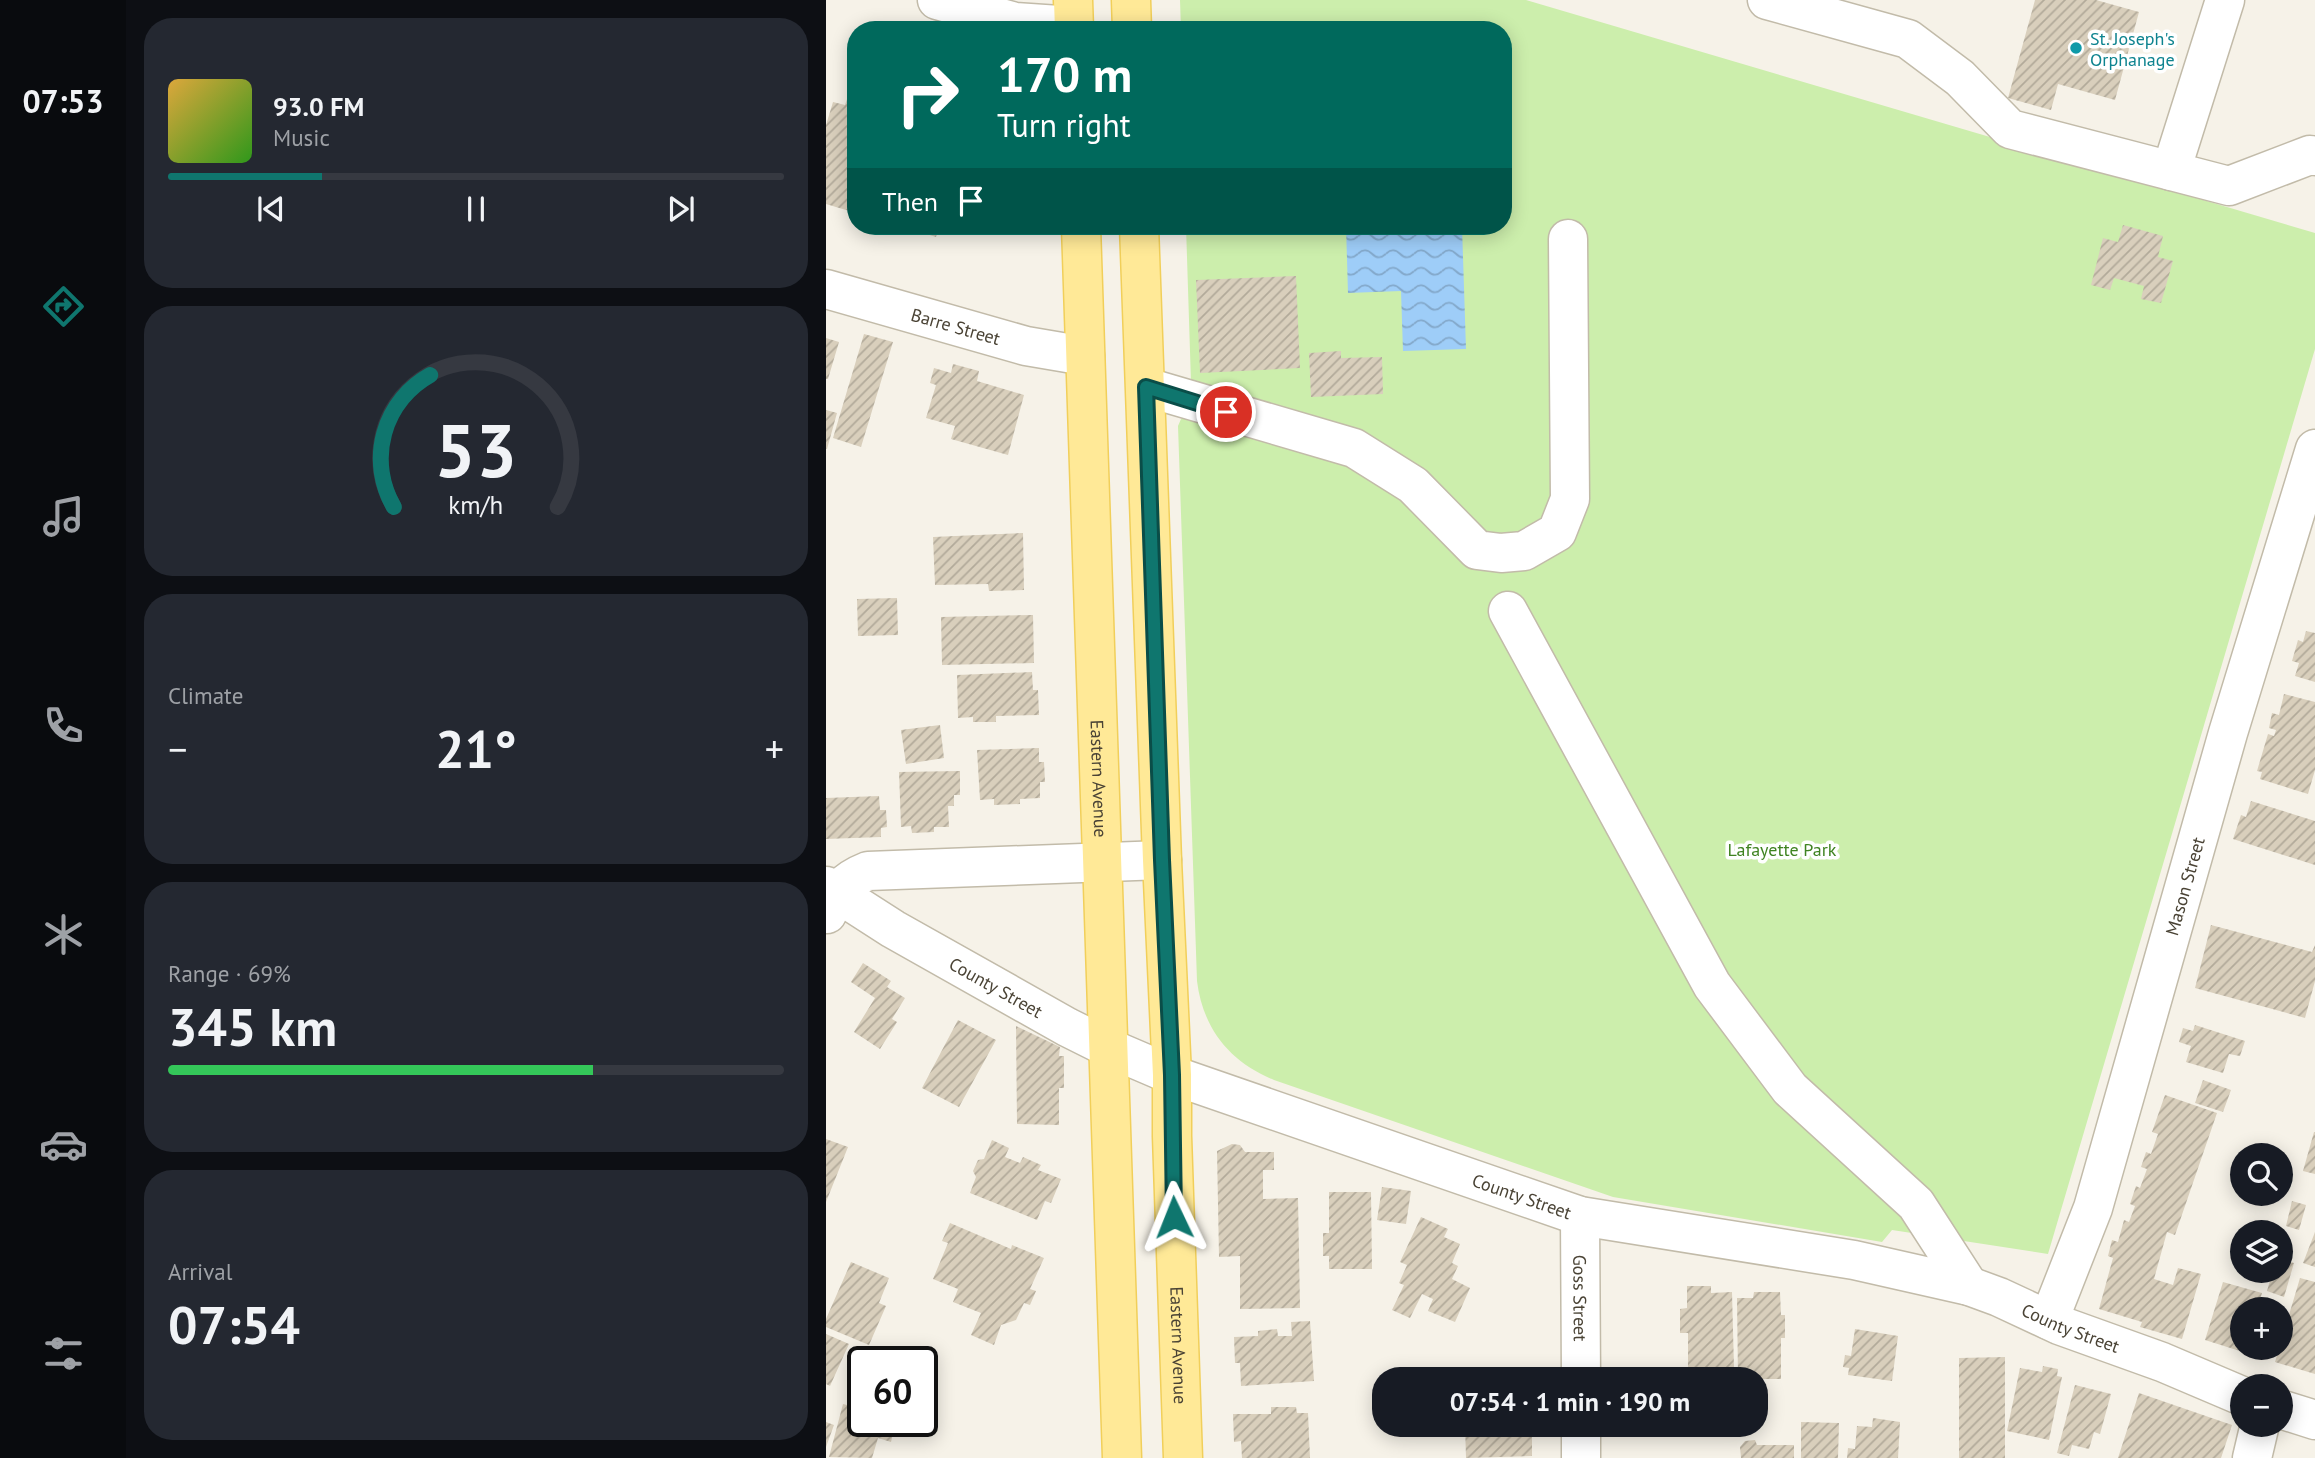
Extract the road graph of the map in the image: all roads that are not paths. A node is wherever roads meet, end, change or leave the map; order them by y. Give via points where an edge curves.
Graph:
1 (937, 0) edge
2 (1131, 0) edge
3 (1767, 0) edge
4 (2225, 0) edge
5 (1011, 21) edge
6 (1132, 21) edge
7 (2314, 150) edge
8 (2171, 171) junction
9 (1081, 235) edge
10 (1139, 235) edge
11 (1568, 239) dead end
12 (826, 289) edge
13 (1085, 356) junction
14 (1146, 387) junction
15 (2315, 449) edge
16 (1508, 611) dead end
17 (1162, 860) junction
18 (1102, 861) junction
19 (829, 898) edge
20 (1109, 1048) junction
21 (1172, 1075) junction
22 (1580, 1216) junction
23 (1969, 1286) junction
24 (2049, 1320) junction
25 (1581, 1367) edge
26 (2230, 1391) edge
27 (2293, 1413) edge
28 (2315, 1420) edge
29 (1581, 1437) edge
30 (2257, 1437) edge
31 (1122, 1458) edge
32 (1183, 1458) edge
33 (1581, 1458) edge
34 (2252, 1458) edge

1 - 5 street
2 - 6 main road
3 - 8 street via 1908,39 1960,78 2010,129
4 - 8 street
7 - 8 street via 2229,186
9 - 13 main road, Eastern Avenue
10 - 14 main road, Eastern Avenue
11 - 14 street via 1570,499 1557,532 1524,551 1477,550 1413,485 1354,448
12 - 13 street, Barre Street via 1026,346
13 - 18 main road, Eastern Avenue
14 - 17 main road, Eastern Avenue
15 - 24 street, Mason Street via 2228,733 2093,1208
16 - 23 street via 1712,985 1790,1089 1916,1204
17 - 18 street, County Street
17 - 21 main road, Eastern Avenue
18 - 19 street, County Street via 876,870 844,883
18 - 20 main road, Eastern Avenue
19 - 20 street, County Street
20 - 21 street, County Street
20 - 31 main road, Eastern Avenue
21 - 22 street, County Street
21 - 32 main road, Eastern Avenue
22 - 23 street, County Street via 1854,1260
22 - 25 street, Goss Street
23 - 24 street, County Street
24 - 26 street, County Street
27 - 28 street
29 - 33 street
30 - 34 street

